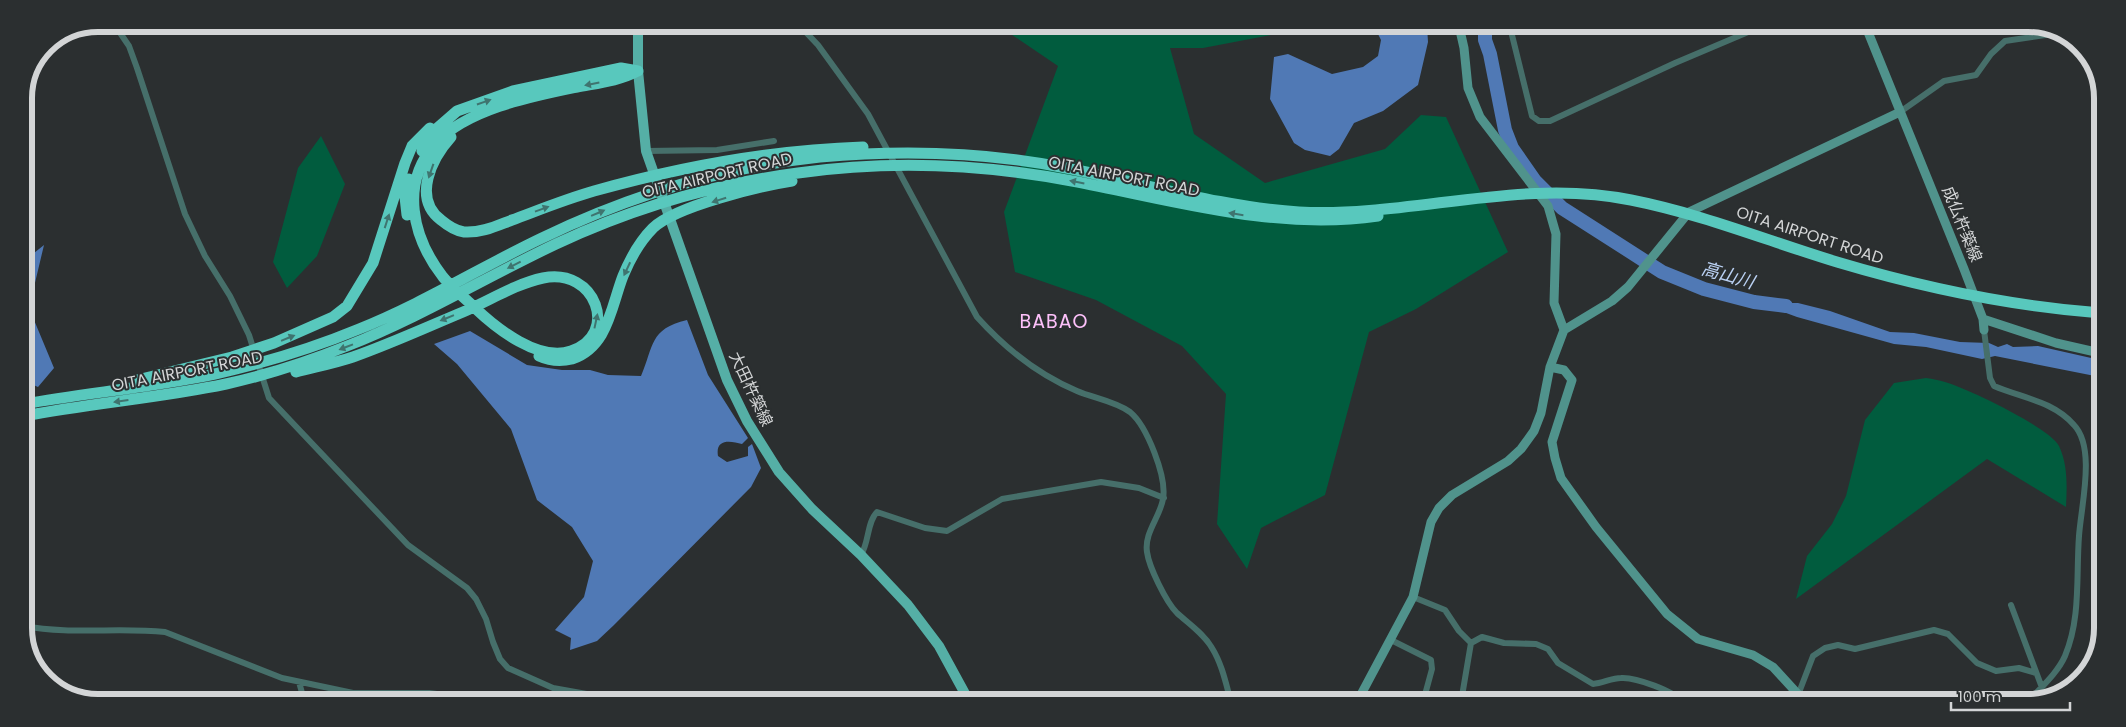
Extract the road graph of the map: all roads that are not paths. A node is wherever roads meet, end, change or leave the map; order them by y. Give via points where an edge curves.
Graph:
1 (119, 32) edge
2 (638, 32) edge
3 (806, 32) edge
4 (1460, 32) edge
5 (1511, 32) edge
6 (1748, 32) edge
7 (1868, 32) edge
8 (2031, 32) edge
9 (2045, 35) edge
10 (2030, 37) junction
11 (638, 71) junction
12 (457, 111) junction
13 (1900, 112) junction
14 (469, 118) junction
15 (774, 141) dead end
16 (646, 151) junction
17 (1009, 159) junction
18 (904, 164) junction
19 (675, 192) junction
20 (1510, 194) junction
21 (2093, 312) edge
22 (1983, 319) junction
23 (389, 322) junction
24 (1564, 330) junction
25 (1984, 330) joint
26 (2093, 351) edge
27 (1550, 367) junction
28 (72, 396) junction
29 (152, 397) junction
30 (33, 403) edge
31 (33, 415) edge
32 (1164, 498) junction
33 (861, 555) junction
34 (1413, 597) junction
35 (2011, 605) dead end
36 (33, 627) edge
37 (1391, 640) junction
38 (1471, 643) junction
39 (2036, 673) junction
40 (299, 682) junction
41 (2041, 685) junction
42 (570, 693) joint
43 (302, 694) edge
44 (437, 694) edge
45 (577, 694) edge
46 (965, 694) edge
47 (1229, 694) edge
48 (1361, 694) edge
49 (1425, 694) edge
50 (1462, 694) edge
51 (1672, 694) edge
52 (1795, 694) edge
53 (1801, 694) edge
54 (2034, 694) edge

1 - 42 street via 129,46 185,214 249,335 269,398 408,545 467,588 486,619 500,659 508,668
2 - 11 main road, 大田杵築線
3 - 32 street via 868,114 977,316 990,332 1058,382 1130,413 1155,453 1164,482
4 - 24 street via 1468,88 1480,117 1548,206 1556,234 1554,303
5 - 6 street via 1532,116 1540,120 1550,120
7 - 13 street, 成仏杵築線
8 - 10 street
9 - 10 street
10 - 13 street via 2005,41 1976,75 1944,81
12 -> 11 highway via 513,91 621,68
11 -> 14 highway via 624,78 551,92
11 - 16 main road, 大田杵築線
18 -> 12 highway via 786,182 689,209 664,220 653,228 634,252 606,329 594,345 583,355 558,361 523,350 481,322 439,282 420,255 412,235 405,197 410,173 434,131
28 -> 12 highway via 232,357 298,334 333,317 346,306 373,264 412,146 434,125
13 - 22 street, 成仏杵築線
13 - 24 street via 1689,212 1639,275 1612,301
14 -> 17 highway via 442,147 430,169 426,187 427,201 435,216 462,232 490,228 643,177 744,157 842,148 907,148
14 -> 29 highway via 436,142 417,173 413,208 424,249 444,278 490,323 531,347 551,352 582,346 597,323 595,300 584,287 563,278 544,278 525,284 492,300 384,344 352,357 246,386
15 - 16 street via 717,150
16 - 33 main road, 大田杵築線 via 727,380 747,422 779,472 812,509
17 - 19 highway, OITA AIRPORT ROAD via 928,154 820,157 748,169
17 - 20 highway, OITA AIRPORT ROAD via 1064,167 1229,203 1285,211 1344,211
18 - 19 highway, OITA AIRPORT ROAD via 783,175
20 -> 18 highway, OITA AIRPORT ROAD via 1373,216 1296,220 1219,212 1032,174
19 - 23 highway, OITA AIRPORT ROAD via 606,210 546,236 479,276
20 - 21 highway, OITA AIRPORT ROAD via 1553,192 1626,199 1699,217 1834,261 1932,288 2017,304
22 - 25 street, 成仏杵築線
22 - 26 street
23 - 28 highway, OITA AIRPORT ROAD via 255,364 162,383
23 -> 29 highway, OITA AIRPORT ROAD via 322,356 264,374
24 - 27 street
25 - 41 street via 1990,378 1994,386 2049,405 2063,414 2081,434 2084,446 2077,594 2071,639 2064,658
27 - 34 street via 1541,413 1534,432 1522,449 1452,495 1439,508 1432,522
27 - 52 street via 1564,370 1572,380 1552,442 1555,458 1561,478 1596,527 1667,614 1698,639 1753,655 1773,667
28 - 30 highway, OITA AIRPORT ROAD
29 -> 31 highway, OITA AIRPORT ROAD
32 - 33 street via 1139,488 1101,482 1002,499 947,531 925,528 877,512
32 - 47 street via 1148,534 1147,553 1175,612 1212,647
33 - 46 main road, 大田杵築線 via 940,646
34 - 37 street
34 - 38 street via 1445,610
35 - 39 street
36 - 40 street via 165,632
37 - 48 street
37 - 49 street via 1431,660
38 - 50 street
38 - 51 street via 1482,637 1504,644 1536,644 1548,649 1558,662 1593,684 1630,679
39 - 41 street
39 - 53 street via 2019,668 1996,671 1977,663 1948,634 1934,630 1855,649 1825,648 1813,656
40 - 43 street
40 - 44 street via 353,693
41 - 54 street
42 - 45 street

